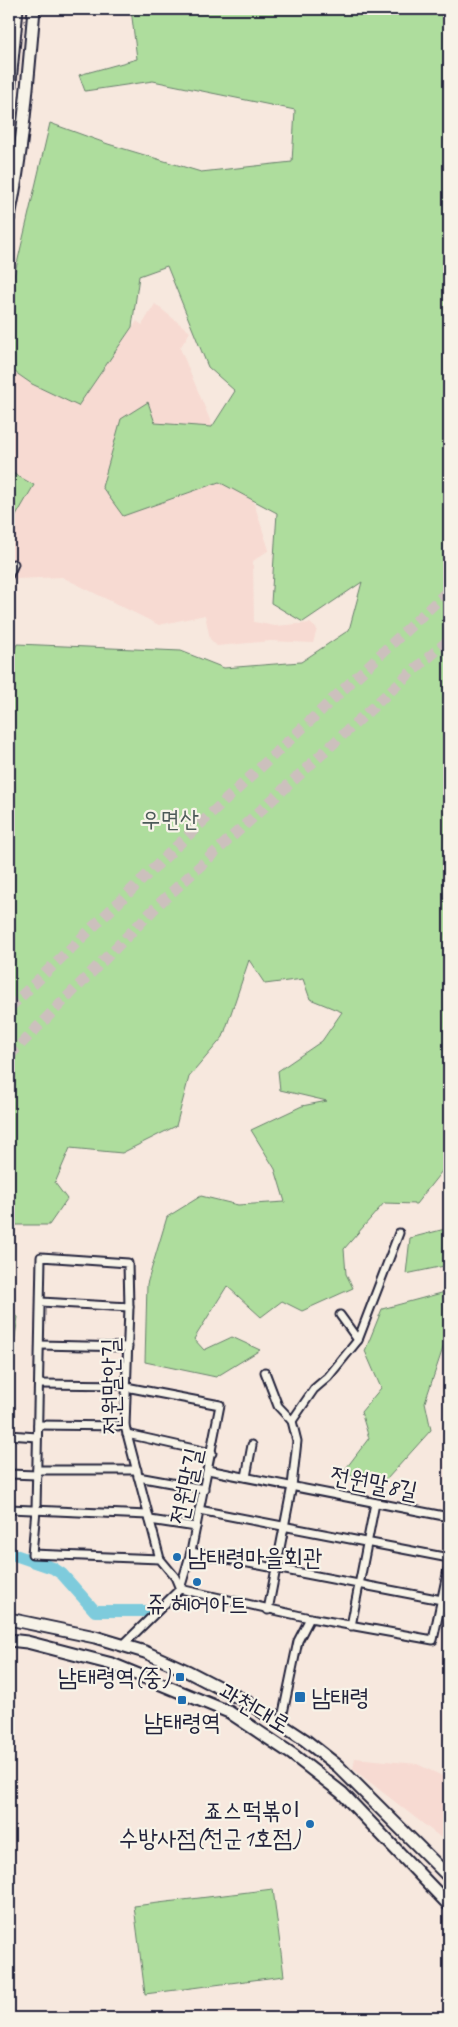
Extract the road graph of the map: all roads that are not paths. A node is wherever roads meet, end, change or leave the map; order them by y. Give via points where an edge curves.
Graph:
1 (16, 9) edge
2 (34, 9) edge
3 (9, 92) edge
4 (9, 217) edge
5 (14, 564) dead end
6 (9, 575) edge
7 (399, 1233) dead end
8 (41, 1302) junction
9 (129, 1307) junction
10 (340, 1315) dead end
11 (358, 1340) junction
12 (40, 1345) junction
13 (128, 1347) junction
14 (265, 1372) dead end
15 (40, 1384) junction
16 (126, 1386) junction
17 (292, 1421) junction
18 (38, 1425) junction
19 (126, 1430) junction
20 (9, 1435) edge
21 (37, 1436) junction
22 (252, 1445) dead end
23 (212, 1453) junction
24 (208, 1470) junction
25 (37, 1472) junction
26 (9, 1474) edge
27 (138, 1474) junction
28 (246, 1477) junction
29 (292, 1486) junction
30 (204, 1489) junction
31 (376, 1503) junction
32 (9, 1509) edge
33 (36, 1510) junction
34 (199, 1510) junction
35 (149, 1517) junction
36 (449, 1517) edge
37 (196, 1527) junction
38 (284, 1527) junction
39 (368, 1542) junction
40 (191, 1552) junction
41 (449, 1558) edge
42 (160, 1559) junction
43 (449, 1565) edge
44 (276, 1568) junction
45 (359, 1584) junction
46 (180, 1589) junction
47 (442, 1600) junction
48 (268, 1610) junction
49 (310, 1618) junction
50 (9, 1619) edge
51 (351, 1626) junction
52 (9, 1640) edge
53 (123, 1646) junction
54 (112, 1664) junction
55 (281, 1722) junction
56 (449, 1877) edge
57 (434, 1890) junction
58 (449, 1905) edge

1 - 3 main road
2 - 4 main road via 15,189
5 - 6 street
7 - 11 street
8 - 9 street
8 - 9 street, 전원말안길 via 42,1257 128,1263
8 - 12 street
9 - 13 street, 전원말안길
10 - 11 street
11 - 17 street via 314,1389
12 - 13 street
12 - 15 street
13 - 16 street, 전원말안길
14 - 17 street via 278,1406
15 - 16 street
15 - 18 street
16 - 19 street, 전원말안길
16 - 23 street, 전원말길 via 220,1405
17 - 29 street via 297,1441
18 - 19 street
18 - 21 street
19 - 23 street
19 - 27 street, 전원말안길
20 - 21 street
21 - 25 street
22 - 28 street
23 - 24 street, 전원말길
24 - 28 street, 전원말8길
24 - 30 street, 전원말길
25 - 26 street
25 - 27 street
25 - 33 street
27 - 30 street
27 - 35 street, 전원말안길
28 - 29 street, 전원말8길
29 - 31 street, 전원말8길
29 - 38 street
30 - 34 street, 전원말길
31 - 36 street, 전원말8길
31 - 39 street
32 - 33 street
33 - 35 street
33 - 42 street via 32,1554
34 - 37 street, 전원말길
34 - 38 street
35 - 37 street
35 - 42 street, 전원말안길
37 - 40 street, 전원말길
38 - 39 street
38 - 44 street
39 - 41 street
39 - 45 street
40 - 44 street
40 - 46 street, 전원말길
42 - 46 street, 전원말안길
43 - 47 street
44 - 45 street
44 - 48 street
45 - 47 street
45 - 51 street
46 - 48 street
46 - 53 street, 전원말길
47 - 51 street via 433,1640
48 - 49 street
49 - 51 street
49 - 55 street, 과천대로 via 298,1641
50 - 53 main road, 과천대로
52 - 54 main road, 과천대로
53 - 54 main road
53 - 55 main road, 과천대로 via 187,1670
54 - 57 main road, 과천대로 via 229,1712 292,1754 342,1792
55 - 56 main road, 과천대로 via 338,1766
56 - 57 main road
57 - 58 main road, 과천대로

